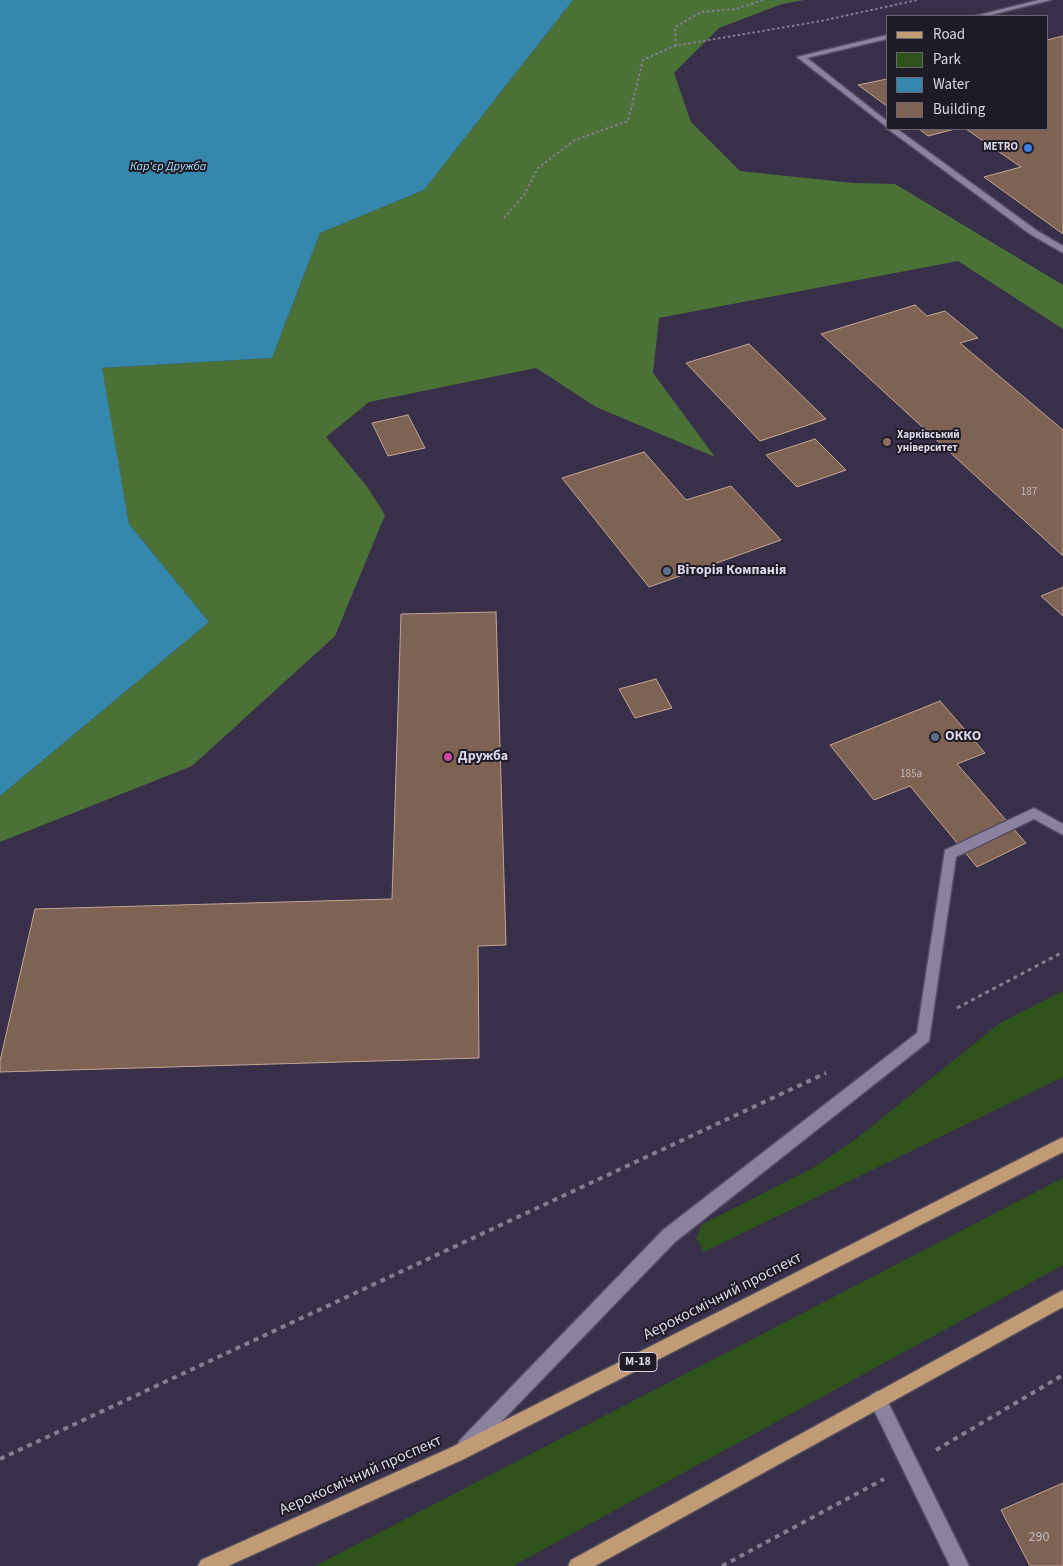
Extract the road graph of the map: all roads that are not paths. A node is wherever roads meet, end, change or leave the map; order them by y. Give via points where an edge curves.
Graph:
1 (1048, 0) edge
2 (982, 15) edge
3 (886, 37) edge
4 (886, 124) edge
5 (893, 130) edge
6 (1063, 250) edge
7 (1063, 830) edge
8 (1063, 1144) edge
9 (1063, 1298) edge
10 (878, 1400) junction
11 (458, 1453) junction
12 (207, 1566) edge
13 (577, 1566) edge
14 (960, 1566) edge

1 - 2 street
3 - 4 street via 801,57
5 - 6 street via 981,196
7 - 11 street via 1034,813 950,854 924,1036 669,1236
8 - 11 main road, Аерокосмічний проспект / М-18
9 - 10 main road
10 - 13 main road
10 - 14 street
11 - 12 main road, Аерокосмічний проспект / М-18

